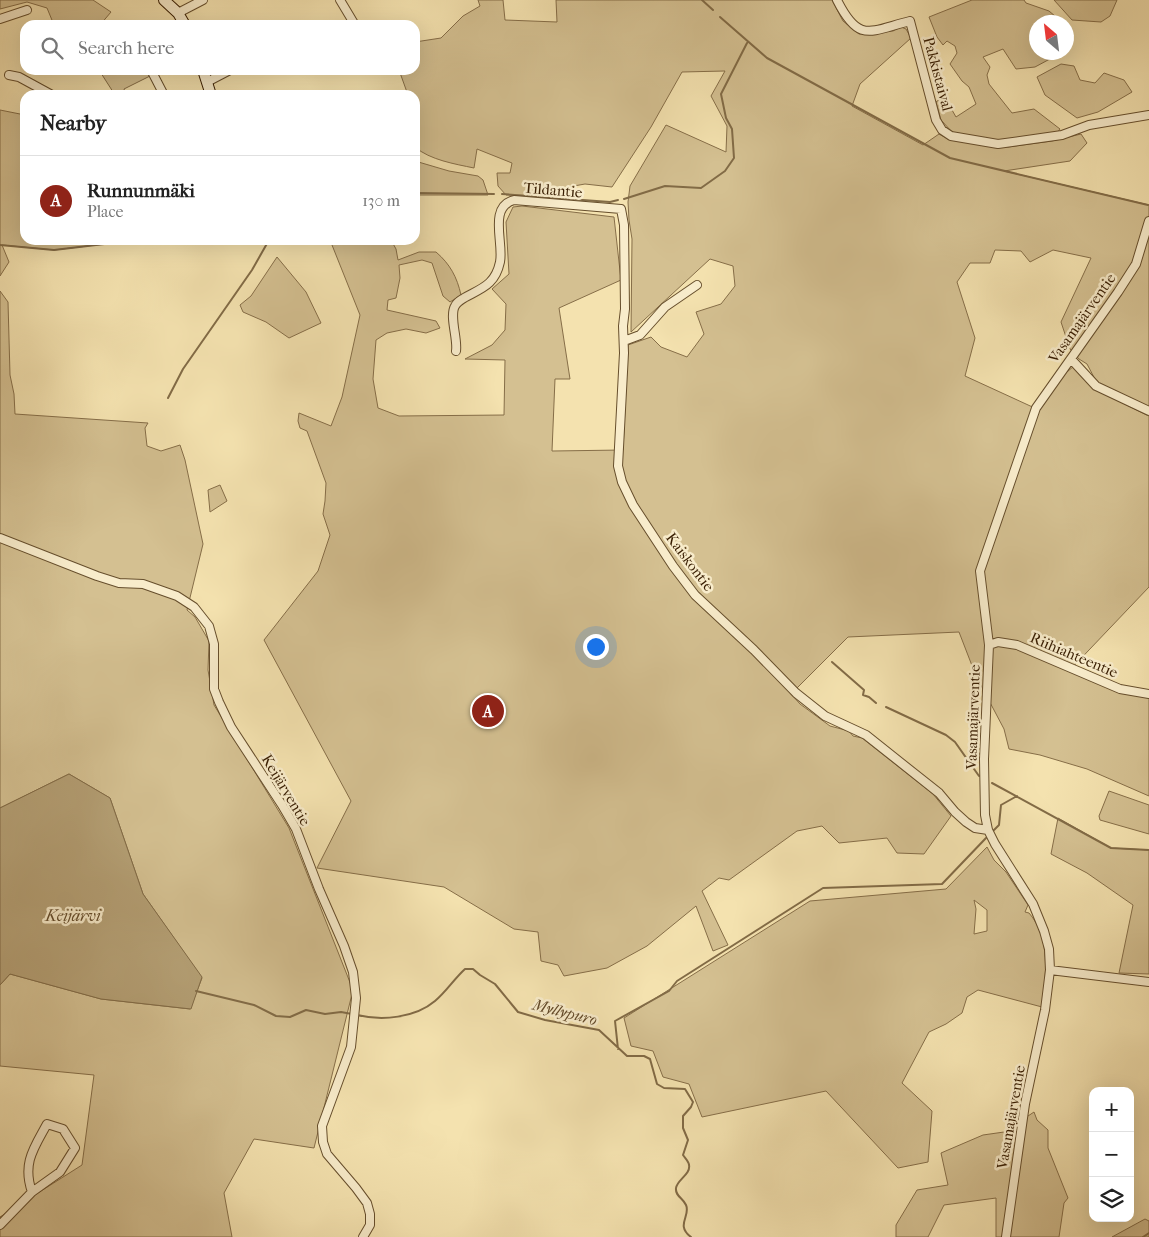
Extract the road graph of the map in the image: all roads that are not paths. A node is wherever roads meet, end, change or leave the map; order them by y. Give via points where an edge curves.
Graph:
1 (164, 0) edge
2 (203, 0) edge
3 (340, 0) edge
4 (837, 0) edge
5 (27, 10) dead end
6 (178, 13) junction
7 (0, 19) edge
8 (182, 20) edge
9 (352, 20) edge
10 (154, 75) edge
11 (205, 75) edge
12 (220, 75) edge
13 (9, 76) dead end
14 (207, 82) junction
15 (42, 90) edge
16 (161, 90) edge
17 (209, 90) edge
18 (1149, 115) edge
19 (621, 209) joint
20 (1149, 221) edge
21 (697, 285) dead end
22 (624, 341) junction
23 (456, 351) dead end
24 (1071, 358) junction
25 (1149, 411) edge
26 (0, 538) edge
27 (990, 645) junction
28 (1149, 694) edge
29 (988, 830) junction
30 (1050, 970) junction
31 (1149, 982) edge
32 (32, 1192) junction
33 (0, 1225) edge
34 (363, 1237) edge
35 (1006, 1237) edge

1 - 6 street
2 - 6 street
3 - 9 street
4 - 18 street, Pakkistaival via 848,20 860,30 873,31 910,21 936,120 951,136 1010,143
5 - 7 street
6 - 8 street
10 - 16 street
11 - 14 street
12 - 14 street
13 - 15 street via 18,77
14 - 17 street
19 - 22 street, Kaiskontie via 626,266
19 - 23 street, Tildantie via 514,200 507,203 499,220 501,260 498,270 486,286 454,306
20 - 24 street, Vasamajärventie via 1136,264
21 - 22 street via 665,307 640,335
22 - 29 street, Kaiskontie via 619,474 633,505 684,582 796,693 825,716 866,734 940,793 966,822
24 - 25 street via 1096,386
24 - 27 street, Vasamajärventie via 1036,408 980,571
26 - 34 street, Keijärventie via 97,576 119,583 143,584 178,596 194,607 209,626 214,644 214,689 219,702 231,727 296,829 355,982 351,1047 322,1126 322,1142 327,1154 367,1203 370,1225
27 - 28 street, Riihiahteentie via 998,642 1017,645 1120,689
27 - 29 street, Vasamajärventie via 984,759
29 - 30 street, Vasamajärventie via 1034,904 1049,949
30 - 31 street
30 - 35 street, Vasamajärventie
32 - 32 street via 60,1172 75,1148 63,1130 47,1124 29,1159 28,1180
32 - 33 street

